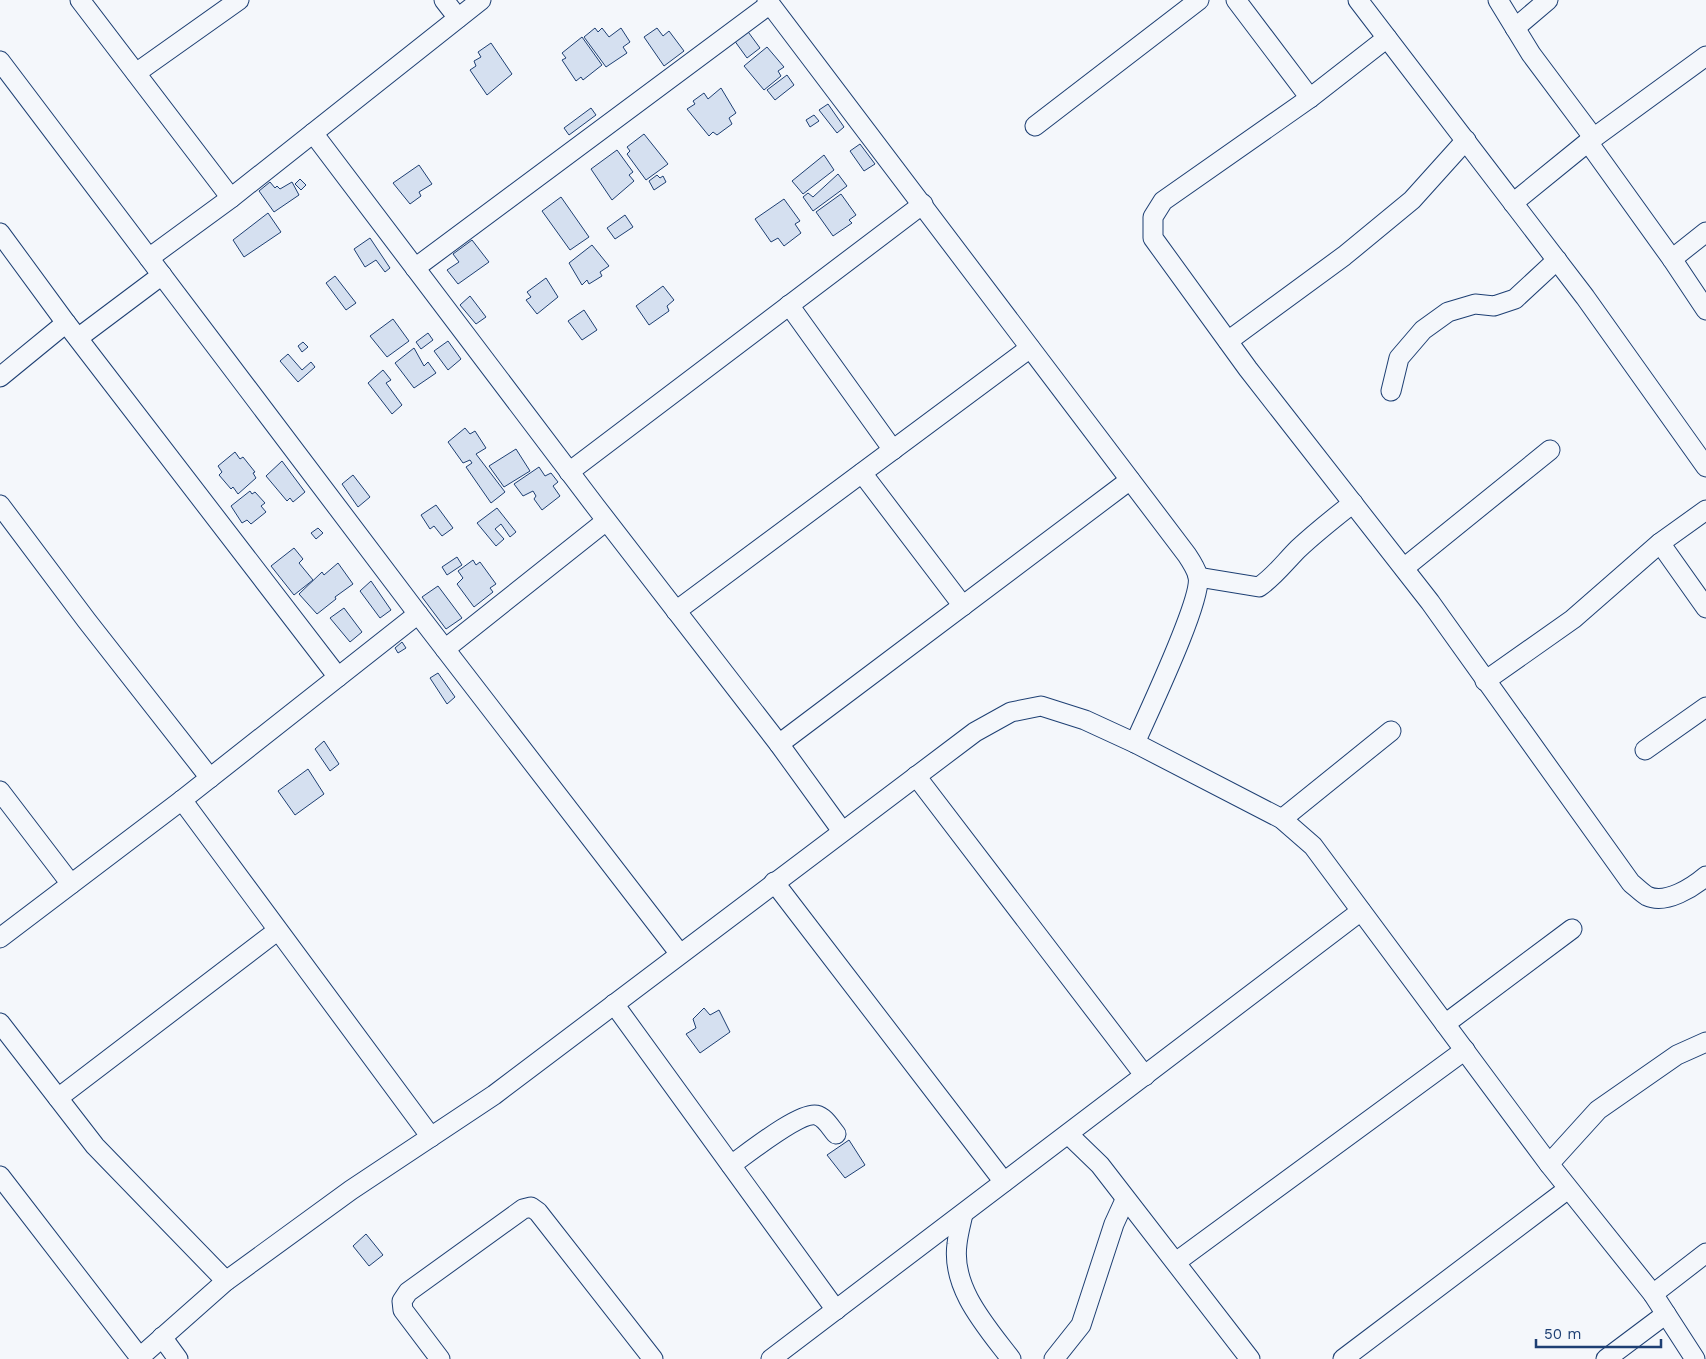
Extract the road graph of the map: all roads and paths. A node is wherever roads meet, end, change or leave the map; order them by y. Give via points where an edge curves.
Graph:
1 (80, 0) edge
2 (239, 0) edge
3 (444, 0) edge
4 (481, 0) edge
5 (1199, 0) edge
6 (1236, 0) edge
7 (1358, 0) edge
8 (1498, 0) edge
9 (1548, 0) edge
10 (768, 2) edge
11 (458, 18) junction
12 (1515, 28) junction
13 (1387, 38) junction
14 (1706, 56) edge
15 (0, 61) edge
16 (136, 73) junction
17 (1310, 98) junction
18 (1035, 126) dead end
19 (313, 133) junction
20 (1466, 140) junction
21 (1590, 140) junction
22 (231, 198) junction
23 (1513, 203) junction
24 (923, 204) junction
25 (1706, 232) edge
26 (0, 233) edge
27 (149, 258) junction
28 (1672, 259) junction
29 (1557, 260) junction
30 (415, 268) junction
31 (162, 275) junction
32 (789, 305) junction
33 (1706, 310) edge
34 (66, 322) junction
35 (78, 338) junction
36 (1228, 342) junction
37 (1030, 348) junction
38 (0, 377) edge
39 (1391, 392) dead end
40 (893, 450) junction
41 (1550, 450) dead end
42 (1706, 467) edge
43 (569, 472) junction
44 (862, 473) junction
45 (1130, 480) junction
46 (1352, 503) junction
47 (0, 505) edge
48 (1706, 510) edge
49 (606, 521) junction
50 (1660, 544) junction
51 (1404, 568) junction
52 (1198, 577) junction
53 (963, 606) junction
54 (1706, 608) edge
55 (676, 611) junction
56 (418, 614) junction
57 (445, 649) junction
58 (338, 677) junction
59 (1485, 681) junction
60 (1706, 707) edge
61 (1392, 731) dead end
62 (1135, 743) junction
63 (779, 744) junction
64 (1644, 750) dead end
65 (916, 776) junction
66 (210, 778) junction
67 (0, 791) edge
68 (182, 800) junction
69 (1282, 819) junction
70 (842, 831) junction
71 (774, 882) junction
72 (71, 884) junction
73 (1703, 885) edge
74 (1361, 910) junction
75 (1572, 929) dead end
76 (278, 931) junction
77 (0, 938) edge
78 (680, 954) junction
79 (614, 1004) junction
80 (0, 1023) edge
81 (1446, 1024) junction
82 (1706, 1042) edge
83 (1465, 1050) junction
84 (1145, 1076) junction
85 (58, 1098) junction
86 (836, 1134) dead end
87 (1068, 1134) junction
88 (431, 1137) junction
89 (1549, 1164) junction
90 (731, 1165) junction
91 (0, 1176) edge
92 (1004, 1182) junction
93 (1568, 1188) junction
94 (1125, 1200) junction
95 (963, 1214) junction
96 (1706, 1253) edge
97 (1176, 1262) junction
98 (226, 1281) junction
99 (1653, 1294) junction
100 (836, 1310) junction
101 (1666, 1314) junction
102 (162, 1337) junction
103 (140, 1358) edge
104 (178, 1359) edge
105 (440, 1359) edge
106 (653, 1359) edge
107 (772, 1359) edge
108 (1011, 1359) edge
109 (1054, 1359) edge
110 (1250, 1359) edge
111 (1343, 1359) edge
112 (1606, 1359) edge
113 (1695, 1359) edge

1 - 16 street
2 - 16 street
3 - 11 street
4 - 11 street
5 - 18 street
6 - 17 street
7 - 13 street
8 - 12 street
9 - 12 street
10 - 24 street
10 - 30 street
11 - 19 street
12 - 21 street
13 - 17 street
13 - 20 street
14 - 21 street
15 - 27 street
16 - 22 street
17 - 36 street via 1163,201 1153,217 1153,238
19 - 22 street
19 - 30 street
20 - 23 street
20 - 36 street via 1412,200 1344,256
21 - 23 street
21 - 28 street
22 - 27 street
23 - 29 street
24 - 32 street
24 - 37 street
25 - 28 street
26 - 34 street
27 - 31 street
28 - 33 street
29 - 39 street via 1515,299 1494,306 1475,304 1448,312 1423,330 1399,358
29 - 42 street
30 - 43 street
31 - 35 street
31 - 56 street
32 - 40 street
32 - 43 street
34 - 35 street
34 - 38 street
35 - 58 street
36 - 46 street
37 - 40 street
37 - 45 street
40 - 44 street
41 - 51 street
43 - 49 street
44 - 53 street
44 - 55 street
45 - 52 street via 1187,555
45 - 53 street
46 - 51 street
46 - 52 street via 1259,587
47 - 66 street
48 - 50 street
49 - 55 street
49 - 57 street
50 - 54 street
50 - 59 street via 1573,619
51 - 59 street
52 - 62 street via 1184,629
53 - 63 street
55 - 63 street
56 - 57 street
56 - 58 street
57 - 78 street
58 - 66 street
59 - 73 street via 1631,883 1648,897 1671,897
60 - 64 street
61 - 69 street
62 - 65 street via 1085,720 1041,706 1011,712 975,732
62 - 69 street
63 - 70 street
65 - 70 street
65 - 84 street
66 - 68 street
67 - 72 street
68 - 72 street
68 - 76 street
69 - 74 street via 1313,846
70 - 71 street
71 - 78 street
71 - 92 street
72 - 77 street
74 - 81 street
74 - 84 street
75 - 81 street
76 - 85 street
76 - 88 street
78 - 79 street
79 - 88 street via 494,1095
79 - 90 street
80 - 85 street
81 - 83 street
82 - 89 street via 1677,1055 1598,1110
83 - 89 street
83 - 97 street
84 - 87 street
85 - 98 street via 95,1146
86 - 90 street via 822,1117 813,1115 799,1119
87 - 92 street
87 - 94 street via 1100,1165
88 - 98 street via 350,1190
89 - 93 street
90 - 100 street
91 - 103 street
92 - 95 street
93 - 99 street
93 - 111 street
94 - 97 street
94 - 109 street via 1114,1224 1082,1325
95 - 100 street
95 - 108 street via 956,1245 959,1274 970,1302
96 - 99 street
97 - 110 street
98 - 102 street
99 - 101 street
100 - 107 street
101 - 112 street
101 - 113 street
102 - 103 street
102 - 104 street
105 - 106 street via 403,1310 402,1301 408,1292 523,1209 531,1208 538,1212

